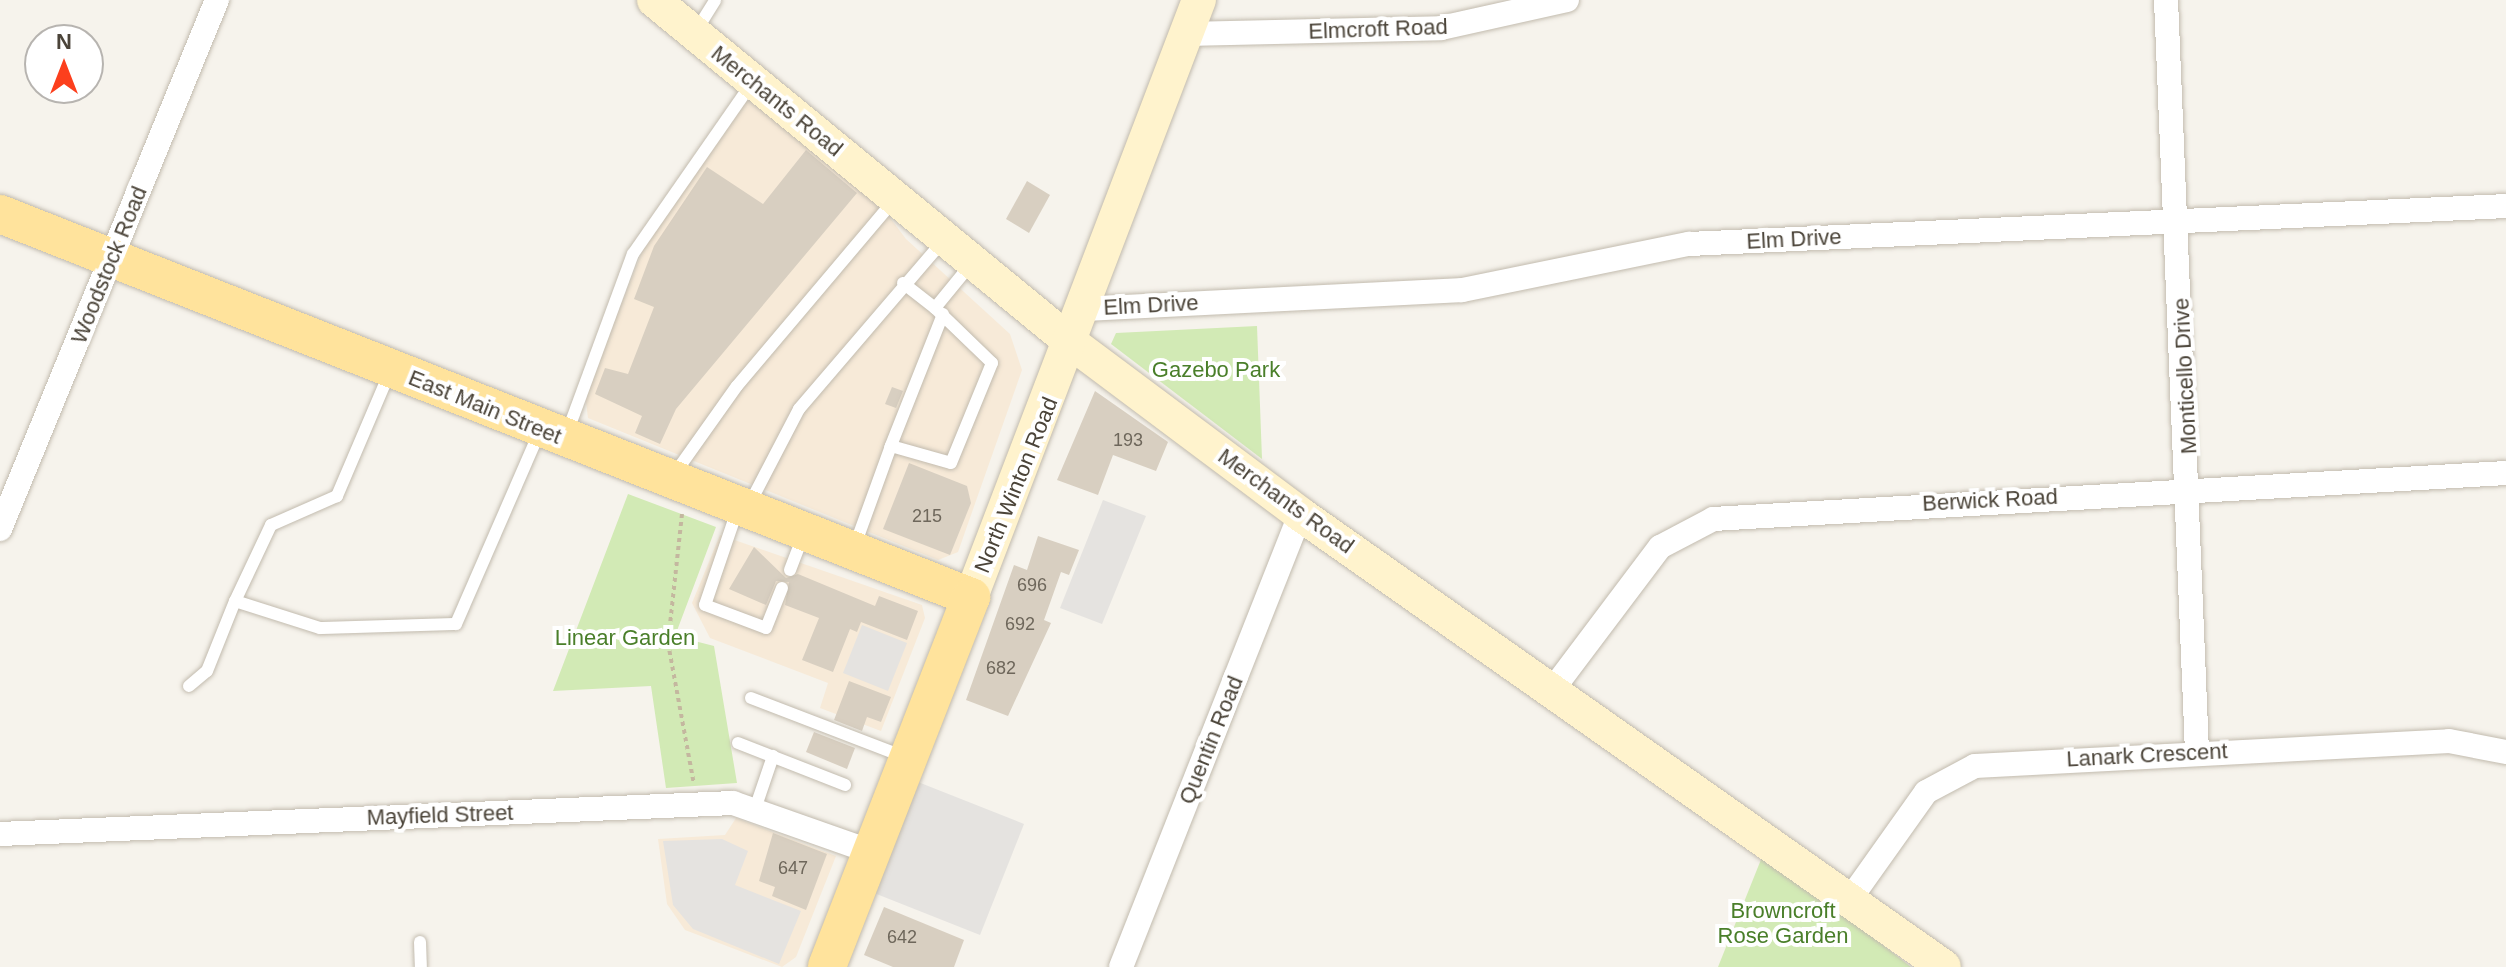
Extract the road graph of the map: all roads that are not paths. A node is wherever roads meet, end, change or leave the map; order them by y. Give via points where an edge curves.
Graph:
1 (217, 0) edge
2 (654, 0) edge
3 (715, 0) edge
4 (1199, 0) edge
5 (1567, 0) edge
6 (2166, 0) edge
7 (695, 33) junction
8 (1186, 34) junction
9 (753, 82) junction
10 (896, 198) junction
11 (2506, 206) edge
12 (0, 214) edge
13 (2176, 221) junction
14 (946, 238) junction
15 (112, 258) junction
16 (973, 261) junction
17 (903, 283) junction
18 (1087, 309) junction
19 (939, 311) junction
20 (1073, 344) junction
21 (391, 369) junction
22 (553, 435) junction
23 (890, 448) junction
24 (2506, 473) edge
25 (2191, 490) junction
26 (675, 498) junction
27 (742, 510) junction
28 (1300, 514) junction
29 (0, 529) edge
30 (804, 533) junction
31 (853, 552) junction
32 (790, 570) dead end
33 (782, 588) dead end
34 (971, 597) junction
35 (235, 601) junction
36 (189, 686) dead end
37 (1553, 689) junction
38 (751, 698) dead end
39 (738, 743) dead end
40 (2197, 752) junction
41 (2506, 752) edge
42 (773, 756) junction
43 (910, 758) junction
44 (845, 785) dead end
45 (756, 806) junction
46 (0, 834) edge
47 (872, 852) junction
48 (1850, 899) junction
49 (420, 942) dead end
50 (831, 966) edge
51 (421, 967) edge
52 (1121, 967) edge
53 (1944, 967) edge

1 - 15 street, Woodstock Road
2 - 7 street, Merchants Road
3 - 7 lane
4 - 8 street, North Winton Road
5 - 8 street, Elmcroft Road via 1441,28
6 - 13 street, Monticello Drive
7 - 9 street, Merchants Road
8 - 18 street, North Winton Road
9 - 10 street, Merchants Road
9 - 22 lane via 633,254
10 - 14 street, Merchants Road
10 - 26 lane via 737,386
11 - 13 street, Elm Drive
12 - 15 main road, East Main Street
13 - 18 street, Elm Drive via 1689,244 1462,290
13 - 25 street, Monticello Drive
14 - 16 street, Merchants Road
14 - 17 lane
15 - 21 main road, East Main Street
15 - 29 street, Woodstock Road
16 - 19 lane
16 - 20 street, Merchants Road
17 - 19 lane
17 - 27 lane via 799,409
18 - 20 street, North Winton Road
19 - 23 lane
19 - 23 lane via 992,363 951,463
20 - 28 street, Merchants Road
20 - 34 street, North Winton Road
21 - 22 main road, East Main Street
21 - 35 lane via 337,496 271,525
22 - 26 main road, East Main Street
22 - 35 lane via 456,624 320,628
23 - 31 lane
24 - 25 street, Berwick Road
25 - 37 street, Berwick Road via 1713,519 1676,535 1644,564
25 - 40 street, Monticello Drive
26 - 27 main road, East Main Street
27 - 30 main road, East Main Street
27 - 33 lane via 705,605 766,628
28 - 37 street, Merchants Road
28 - 52 street, Quentin Road
30 - 31 main road, East Main Street
30 - 32 lane
31 - 34 main road, East Main Street
34 - 43 main road, North Winton Road
35 - 36 lane via 207,671
37 - 48 street, Merchants Road
38 - 43 lane
39 - 42 lane
40 - 41 street, Lanark Crescent via 2449,741
40 - 48 street, Lanark Crescent via 1957,771 1914,807
42 - 44 lane
42 - 45 lane
43 - 47 main road, North Winton Road
45 - 46 street, Mayfield Street
45 - 47 street, Mayfield Street
47 - 50 main road, North Winton Road
48 - 53 street, Merchants Road
49 - 51 lane

